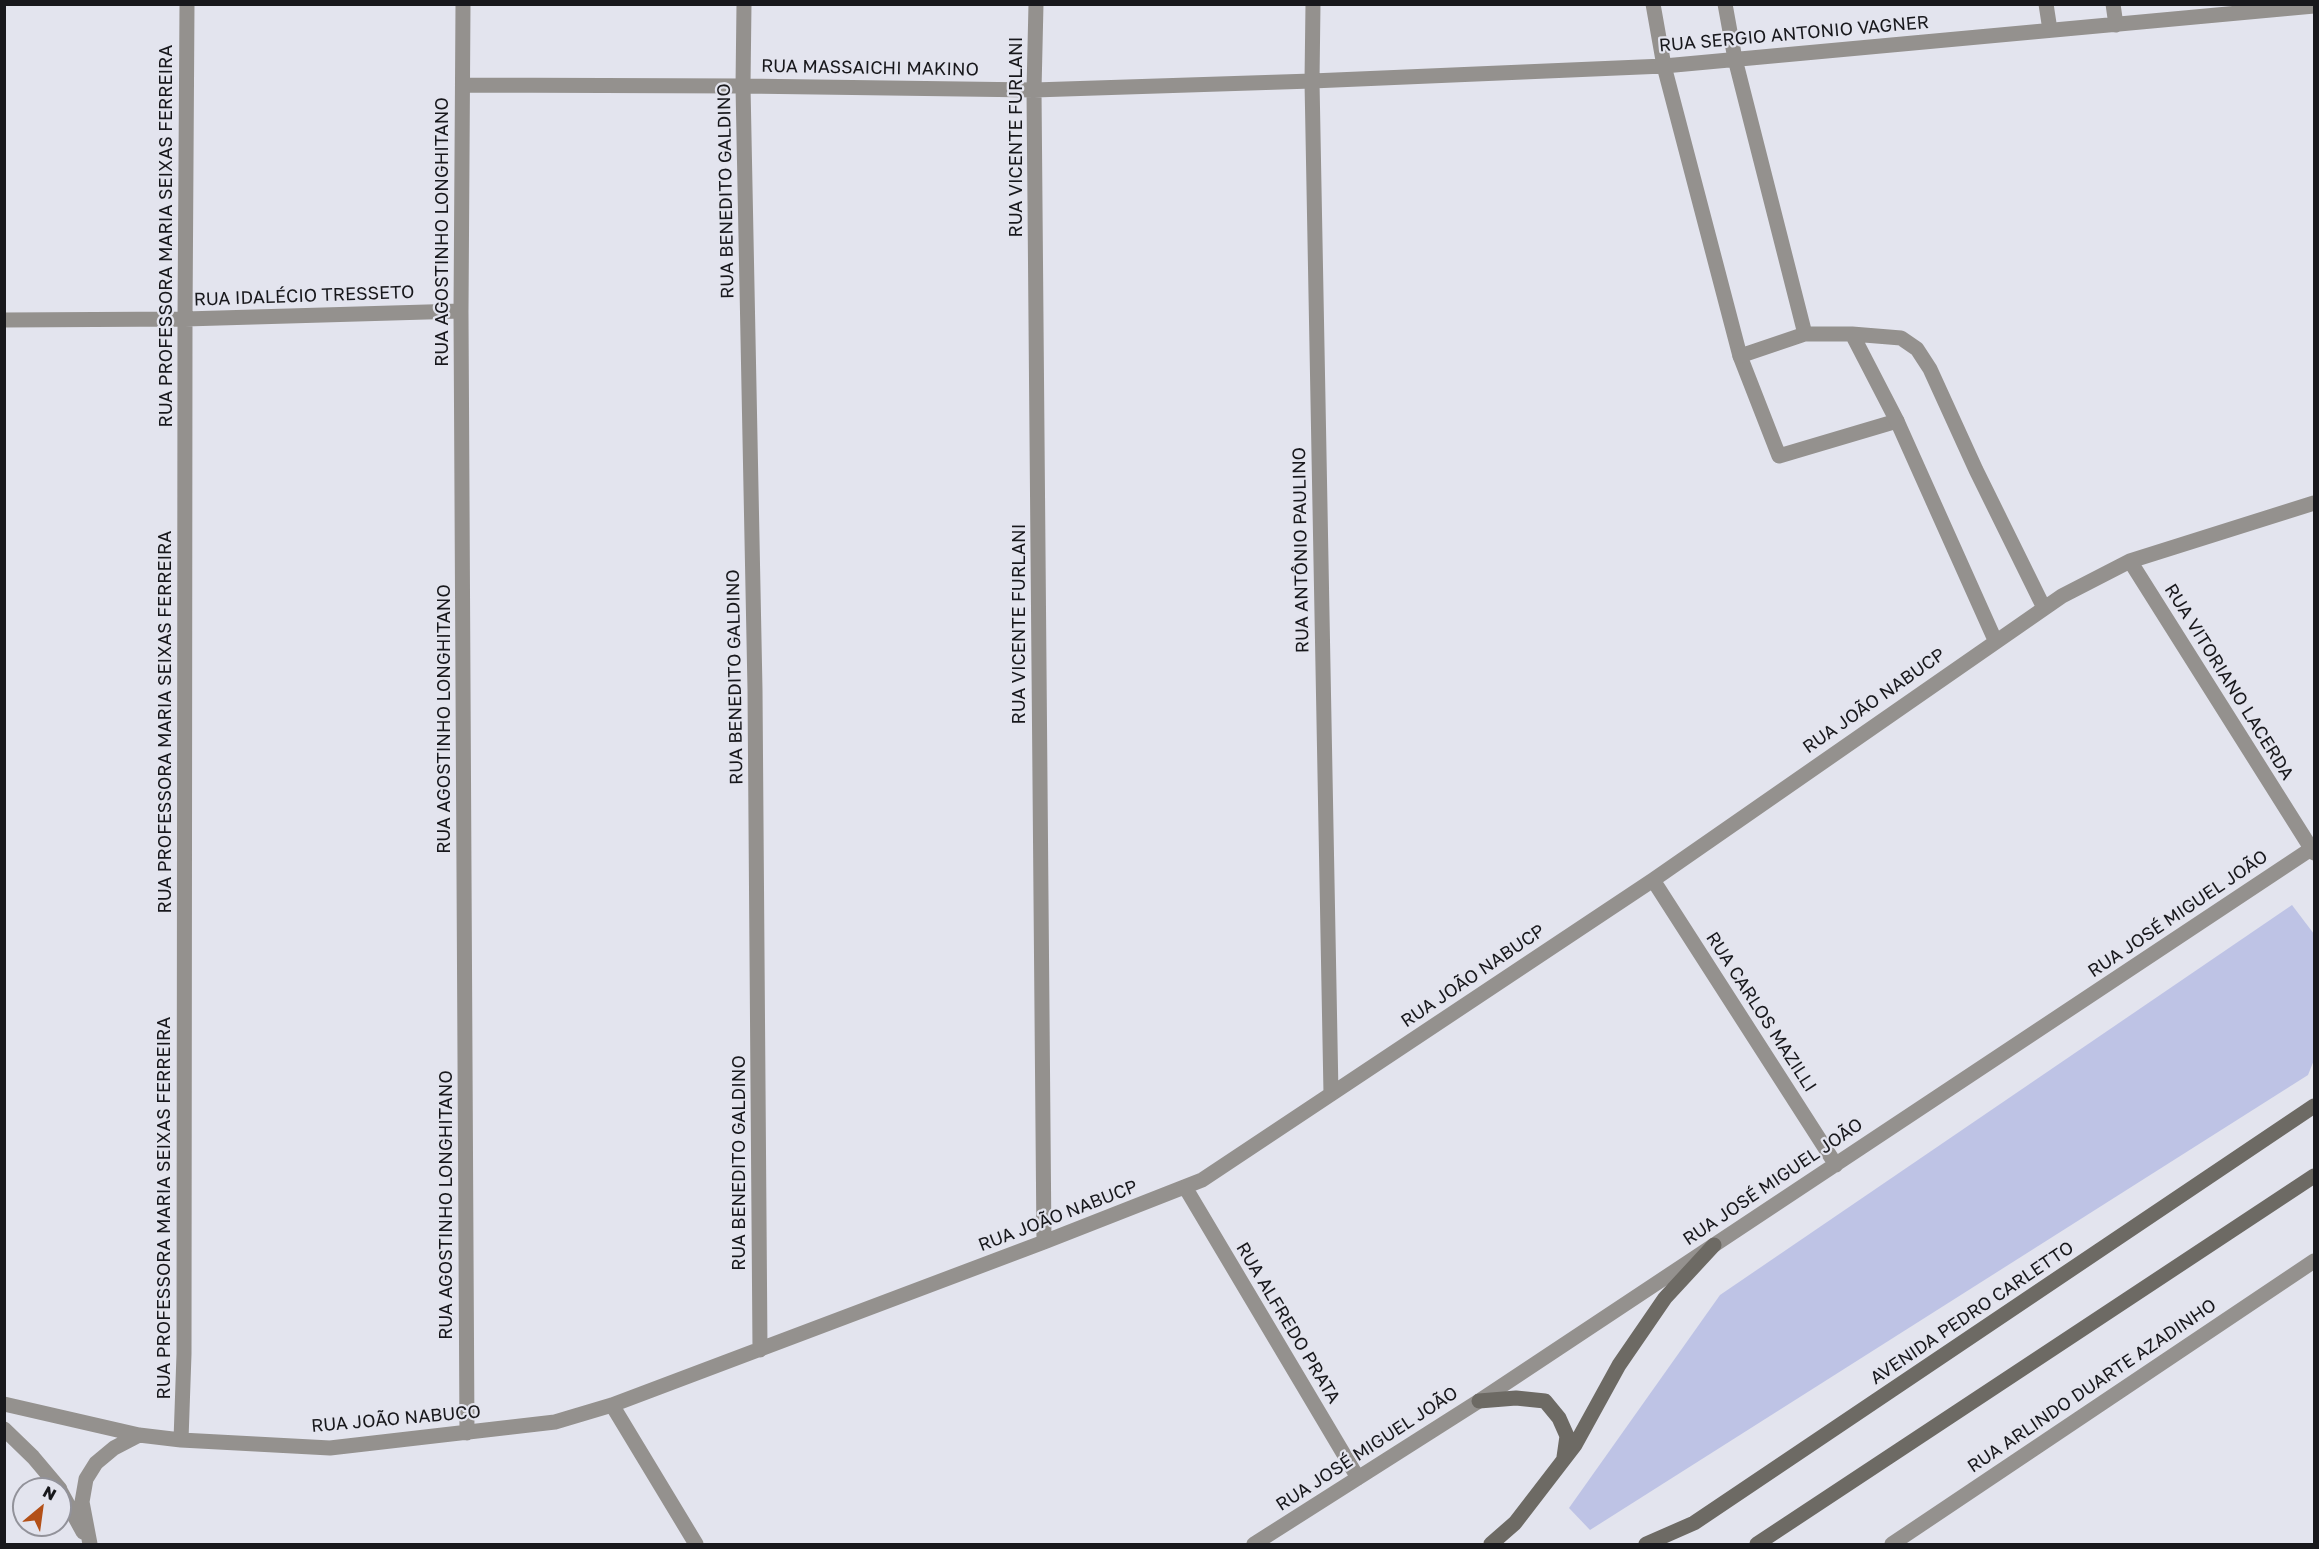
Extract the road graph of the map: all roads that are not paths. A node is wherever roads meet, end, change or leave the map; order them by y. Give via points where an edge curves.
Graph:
1 (187, 4) edge
2 (463, 4) edge
3 (744, 4) edge
4 (1036, 4) edge
5 (1313, 4) edge
6 (1653, 4) edge
7 (1725, 4) edge
8 (2046, 4) edge
9 (2113, 4) edge
10 (2314, 6) edge
11 (2116, 25) junction
12 (2050, 30) junction
13 (1735, 59) junction
14 (1664, 66) junction
15 (1312, 81) junction
16 (463, 85) junction
17 (743, 86) junction
18 (1034, 90) junction
19 (461, 311) junction
20 (185, 319) junction
21 (4, 321) edge
22 (1805, 334) junction
23 (1852, 334) junction
24 (1740, 356) junction
25 (1898, 422) junction
26 (2314, 503) edge
27 (2130, 561) junction
28 (2044, 608) junction
29 (1995, 640) junction
30 (2313, 851) edge
31 (1653, 880) junction
32 (1331, 1094) junction
33 (2314, 1106) edge
34 (1836, 1165) junction
35 (2314, 1176) edge
36 (1185, 1187) junction
37 (1044, 1242) junction
38 (1714, 1245) junction
39 (2314, 1261) edge
40 (760, 1350) junction
41 (1479, 1401) junction
42 (4, 1404) edge
43 (612, 1405) junction
44 (4, 1429) edge
45 (467, 1432) junction
46 (139, 1435) junction
47 (181, 1440) junction
48 (1564, 1459) junction
49 (50, 1477) edge
50 (1358, 1478) junction
51 (72, 1511) edge
52 (90, 1544) edge
53 (696, 1545) edge
54 (1254, 1545) edge
55 (1491, 1545) edge
56 (1646, 1545) edge
57 (1757, 1545) edge
58 (1892, 1545) edge

1 - 20 street, RUA PROFESSORA MARIA SEIXAS FERREIRA
2 - 16 street, RUA AGOSTINHO LONGHITANO
3 - 17 street, RUA BENEDITO GALDINO
4 - 18 street, RUA VICENTE FURLANI
5 - 15 street, RUA ANTÔNIO PAULINO
6 - 14 street
7 - 13 street
8 - 12 street
9 - 11 street
10 - 11 street, RUA SERGIO ANTONIO VAGNER
11 - 12 street, RUA SERGIO ANTONIO VAGNER
12 - 13 street, RUA SERGIO ANTONIO VAGNER
13 - 14 street, RUA SERGIO ANTONIO VAGNER
13 - 22 street
14 - 15 street, RUA SERGIO ANTONIO VAGNER
14 - 24 street
15 - 18 street, RUA MASSAICHI MAKINO
15 - 32 street, RUA ANTÔNIO PAULINO
16 - 17 street, RUA MASSAICHI MAKINO
16 - 19 street, RUA AGOSTINHO LONGHITANO
17 - 18 street, RUA MASSAICHI MAKINO
17 - 40 street, RUA BENEDITO GALDINO via 755,679
18 - 37 street, RUA VICENTE FURLANI
19 - 20 street, RUA IDALÉCIO TRESSETO
19 - 45 street, RUA AGOSTINHO LONGHITANO
20 - 21 street, RUA IDALÉCIO TRESSETO
20 - 47 street, RUA PROFESSORA MARIA SEIXAS FERREIRA
22 - 23 street
22 - 24 street
23 - 25 street
23 - 28 street via 1901,338 1917,349
24 - 25 street via 1779,456
25 - 29 street
26 - 27 street, RUA JOÃO NABUCP
27 - 28 street, RUA JOÃO NABUCP
27 - 30 street, RUA VITORIANO LACERDA
28 - 29 street, RUA JOÃO NABUCP
29 - 31 street, RUA JOÃO NABUCP
30 - 34 street, RUA JOSÉ MIGUEL JOÃO
31 - 32 street, RUA JOÃO NABUCP
31 - 34 street, RUA CARLOS MAZILLI
32 - 36 street, RUA JOÃO NABUCP via 1202,1180
33 - 56 main road, AVENIDA PEDRO CARLETTO via 1694,1523
34 - 38 street, RUA JOSÉ MIGUEL JOÃO
35 - 57 main road
36 - 37 street, RUA JOÃO NABUCP
36 - 50 street, RUA ALFREDO PRATA
37 - 40 street, RUA JOÃO NABUCP
38 - 41 street, RUA JOSÉ MIGUEL JOÃO
38 - 48 main road via 1665,1298
39 - 58 street, RUA ARLINDO DUARTE AZADINHO
40 - 43 street, RUA JOÃO NABUCP
41 - 48 main road via 1545,1401 1567,1436
41 - 50 street, RUA JOSÉ MIGUEL JOÃO
42 - 46 street, RUA JOÃO NABUCO
43 - 45 street, RUA JOÃO NABUCO via 555,1422
43 - 53 street
44 - 49 street
45 - 47 street, RUA JOÃO NABUCO via 330,1448
46 - 47 street, RUA JOÃO NABUCO
46 - 52 street via 114,1448 96,1463 86,1479 82,1502
48 - 55 main road via 1515,1523
50 - 54 street, RUA JOSÉ MIGUEL JOÃO
51 - 52 street

